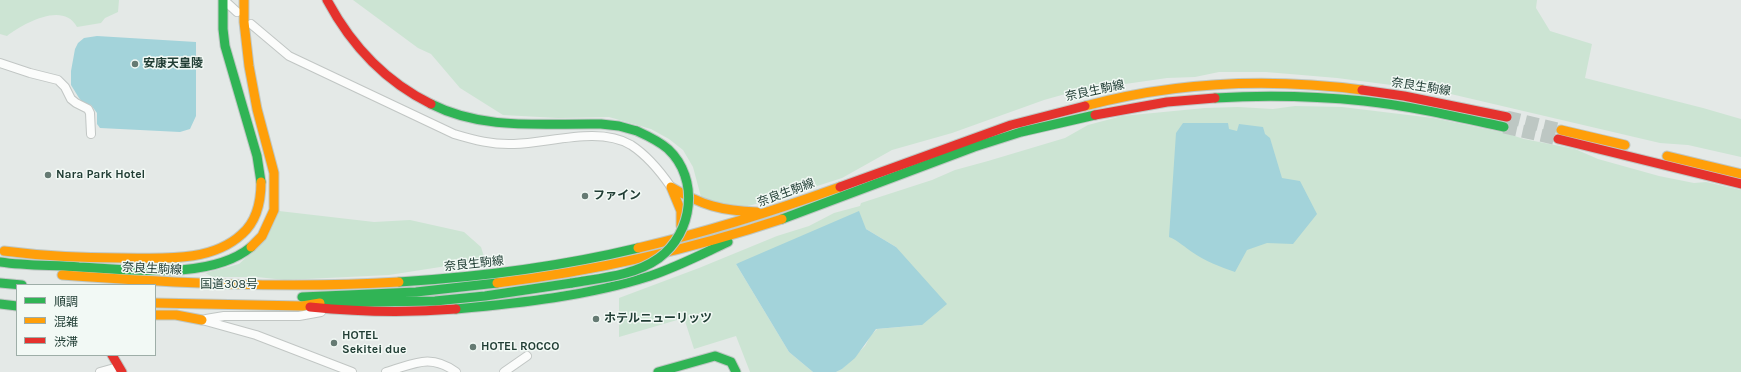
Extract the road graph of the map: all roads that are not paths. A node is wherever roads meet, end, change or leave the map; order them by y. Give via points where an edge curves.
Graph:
1 (224, 0) edge
2 (244, 0) edge
3 (327, 0) edge
4 (237, 12) dead end
5 (251, 24) dead end
6 (0, 63) edge
7 (1507, 117) tunnel mouth
8 (1504, 127) tunnel mouth
9 (1561, 130) tunnel mouth
10 (91, 134) dead end
11 (1558, 139) tunnel mouth
12 (1636, 148) dead end
13 (1658, 154) dead end
14 (1672, 157) junction
15 (1741, 167) edge
16 (1741, 174) edge
17 (1741, 184) edge
18 (671, 187) junction
19 (767, 212) junction
20 (781, 219) junction
21 (658, 243) junction
22 (2, 250) edge
23 (4, 264) edge
24 (62, 276) junction
25 (0, 283) edge
26 (16, 284) edge
27 (0, 292) edge
28 (16, 294) edge
29 (156, 295) edge
30 (302, 302) junction
31 (156, 303) edge
32 (0, 304) edge
33 (16, 306) edge
34 (330, 306) junction
35 (156, 315) edge
36 (202, 320) junction
37 (113, 356) edge
38 (527, 356) dead end
39 (120, 369) edge
40 (100, 372) edge
41 (352, 372) edge
42 (386, 372) edge
43 (456, 372) edge
44 (504, 372) edge
45 (658, 372) edge
46 (736, 372) edge

1 - 4 street
1 - 22 main road via 224,46 261,174 258,209 251,224 237,238 216,249 174,258 105,262
2 - 23 main road via 249,73 277,188 272,220 259,240 229,261 196,269 137,270
3 - 34 main road, bridge via 344,30 377,68 417,96 444,110 490,122 601,124 637,131 664,145 673,154 681,165 690,193 690,209 681,234 671,247 649,264 624,272 485,296
5 - 18 street via 289,56 454,134 495,144 585,137 616,139 644,154
6 - 10 street via 58,80 71,99 88,109
7 - 19 main road, 奈良生駒線 via 1404,96 1343,89 1266,84 1156,92 1111,99 1011,125
8 - 20 main road, 奈良生駒線 via 1407,107 1312,97 1254,96 1165,101 1073,119 995,141
9 - 12 main road
11 - 17 main road
13 - 14 main road
14 - 15 main road
14 - 16 main road
18 - 19 main road via 718,210
18 - 21 main road via 680,207 682,225 678,232
19 - 21 main road, 奈良生駒線 via 708,231
20 - 30 main road, 奈良生駒線 via 725,237 631,260 533,278 430,291
20 - 34 main road, 奈良生駒線 via 675,266 606,288 445,311 400,312
21 - 24 main road, 奈良生駒線 via 558,265 489,275 384,284 285,286
22 - 23 street
23 - 24 main road
23 - 24 main road
25 - 26 main road
27 - 28 main road
29 - 30 main road, 国道308号
30 - 31 main road, 国道308号
30 - 34 main road
32 - 33 main road
34 - 36 street via 299,316 224,316
35 - 36 main road via 176,315
36 - 41 street via 256,335
37 - 39 main road
38 - 44 street
39 - 40 street
42 - 43 street via 428,360 445,364
45 - 46 main road via 714,356 731,362

